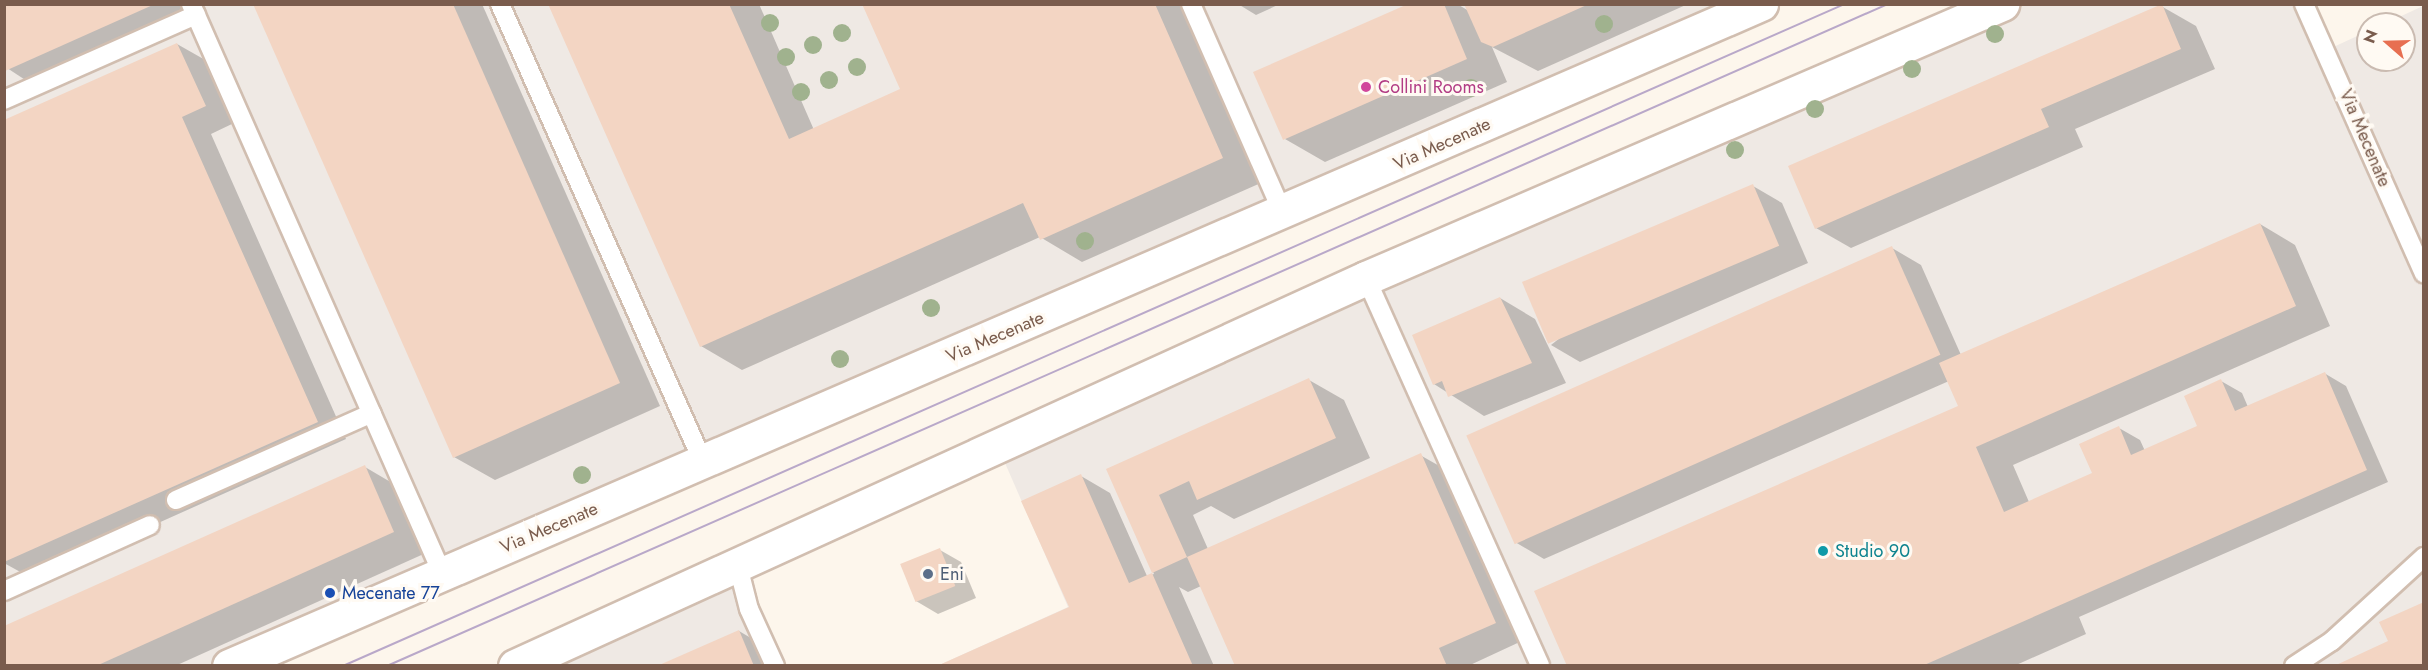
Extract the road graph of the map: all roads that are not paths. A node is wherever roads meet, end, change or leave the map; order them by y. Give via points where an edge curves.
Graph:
1 (500, 4) edge
2 (1191, 4) edge
3 (1761, 4) edge
4 (2002, 4) edge
5 (2304, 4) edge
6 (193, 10) edge
7 (4, 100) edge
8 (1283, 214) junction
9 (2424, 273) edge
10 (1366, 278) junction
11 (372, 413) junction
12 (703, 462) junction
13 (176, 500) dead end
14 (150, 525) dead end
15 (2424, 557) edge
16 (738, 566) junction
17 (442, 573) junction
18 (4, 591) edge
19 (229, 666) edge
20 (515, 666) edge
21 (775, 666) edge
22 (1540, 666) edge
23 (2294, 666) edge

1 - 12 lane
2 - 8 lane
3 - 8 main road, Via Mecenate
4 - 10 main road
5 - 9 lane, Via Mecenate
6 - 7 lane
6 - 11 lane
8 - 12 main road, Via Mecenate
10 - 16 main road
10 - 22 lane
11 - 13 lane
11 - 17 lane
12 - 17 main road, Via Mecenate
14 - 18 lane
15 - 23 lane via 2332,641
16 - 20 main road
16 - 21 lane via 749,609
17 - 19 main road, Via Mecenate

